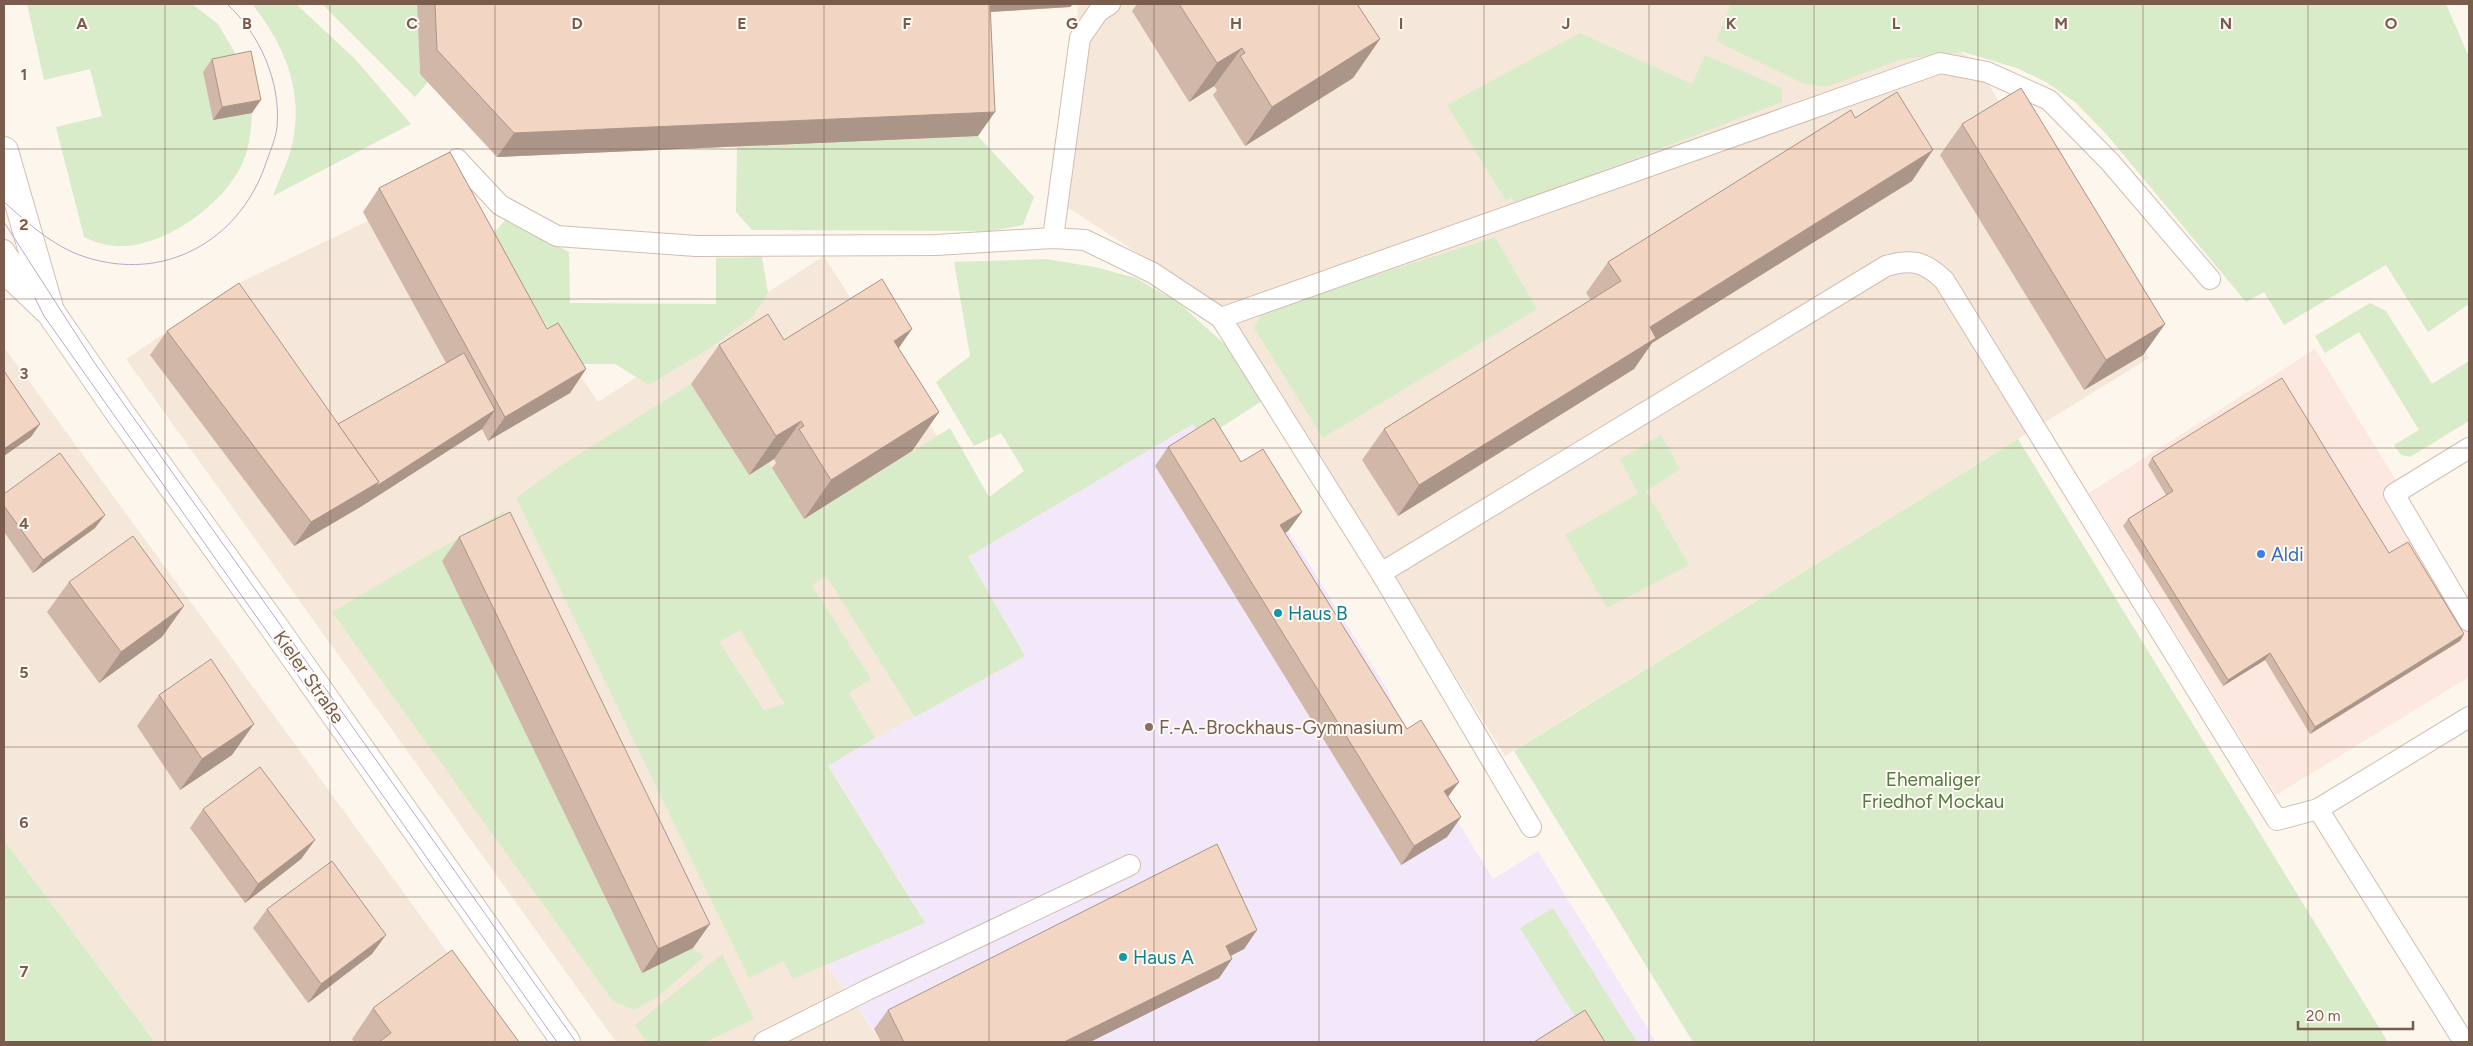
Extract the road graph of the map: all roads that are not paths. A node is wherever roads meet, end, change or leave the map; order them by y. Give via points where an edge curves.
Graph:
1 (1110, 4) edge
2 (4, 152) edge
3 (457, 159) dead end
4 (1053, 238) junction
5 (4, 250) edge
6 (4, 268) edge
7 (2210, 279) dead end
8 (43, 305) junction
9 (1221, 318) junction
10 (2469, 448) edge
11 (1381, 573) junction
12 (2469, 621) edge
13 (2469, 717) edge
14 (2318, 809) junction
15 (1531, 827) dead end
16 (1130, 866) dead end
17 (566, 1042) edge
18 (764, 1042) edge
19 (2464, 1042) edge

1 - 4 lane via 1098,12 1080,38
2 - 8 main road, Kieler Straße
3 - 4 lane via 500,205 557,236 696,246 936,246
4 - 9 lane via 1085,240 1154,273
5 - 8 lane
6 - 8 main road, Kieler Straße
7 - 9 lane via 2110,162 2049,100 1987,72 1940,63
8 - 17 main road, Kieler Straße
9 - 11 lane
10 - 12 lane via 2394,494
11 - 14 lane via 1886,266 1901,261 1918,262 1944,280 2277,820
11 - 15 lane
13 - 14 lane
14 - 19 lane
16 - 18 lane

